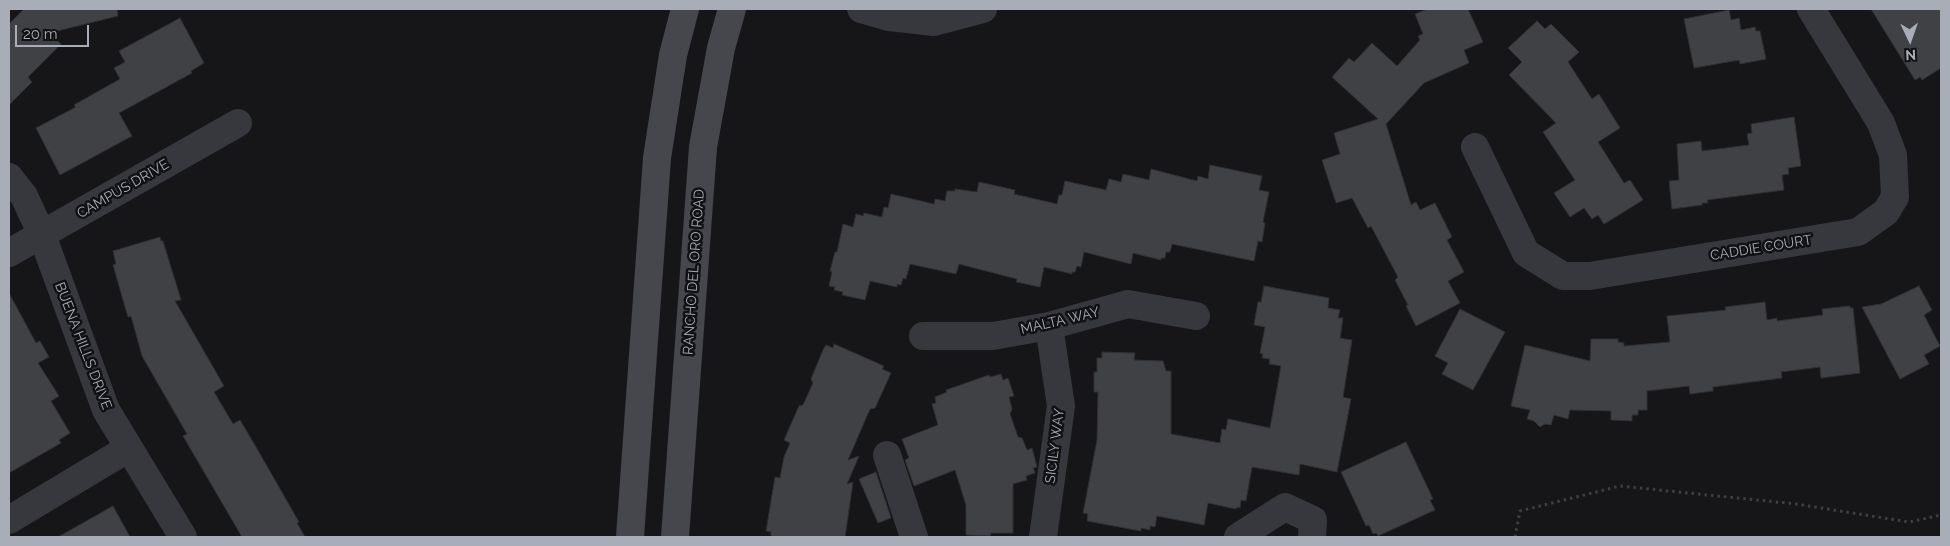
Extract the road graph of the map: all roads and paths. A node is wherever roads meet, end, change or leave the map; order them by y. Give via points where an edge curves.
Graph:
1 (685, 9) edge
2 (732, 9) edge
3 (861, 9) edge
4 (983, 9) edge
5 (1811, 9) edge
6 (238, 124) dead end
7 (1476, 147) dead end
8 (9, 177) edge
9 (42, 235) junction
10 (9, 253) edge
11 (1196, 316) dead end
12 (1049, 326) junction
13 (923, 336) dead end
14 (129, 448) junction
15 (887, 455) dead end
16 (1941, 515) edge
17 (9, 520) edge
18 (183, 537) edge
19 (630, 537) edge
20 (675, 537) edge
21 (914, 537) edge
22 (1043, 537) edge
23 (1238, 537) edge
24 (1312, 537) edge
25 (1515, 537) edge

1 - 19 main road via 673,55 657,158
2 - 20 main road, RANCHO DEL ORO ROAD via 721,48 704,147
3 - 4 street via 889,17 934,22
5 - 7 street, CADDIE COURT via 1881,123 1893,155 1895,197 1886,212 1858,232 1590,276 1563,276 1526,253
6 - 9 street, CAMPUS DRIVE
8 - 9 street, BUENA HILLS DRIVE via 24,196
9 - 10 street, CAMPUS DRIVE
9 - 14 street, BUENA HILLS DRIVE via 106,410
11 - 12 street, MALTA WAY via 1128,304
12 - 13 street, MALTA WAY via 993,336
12 - 22 street, SICILY WAY via 1061,406
14 - 17 street
14 - 18 street, BUENA HILLS DRIVE
15 - 21 street
16 - 25 path via 1909,522 1796,504 1620,486 1520,511
23 - 24 street via 1285,507 1313,520

